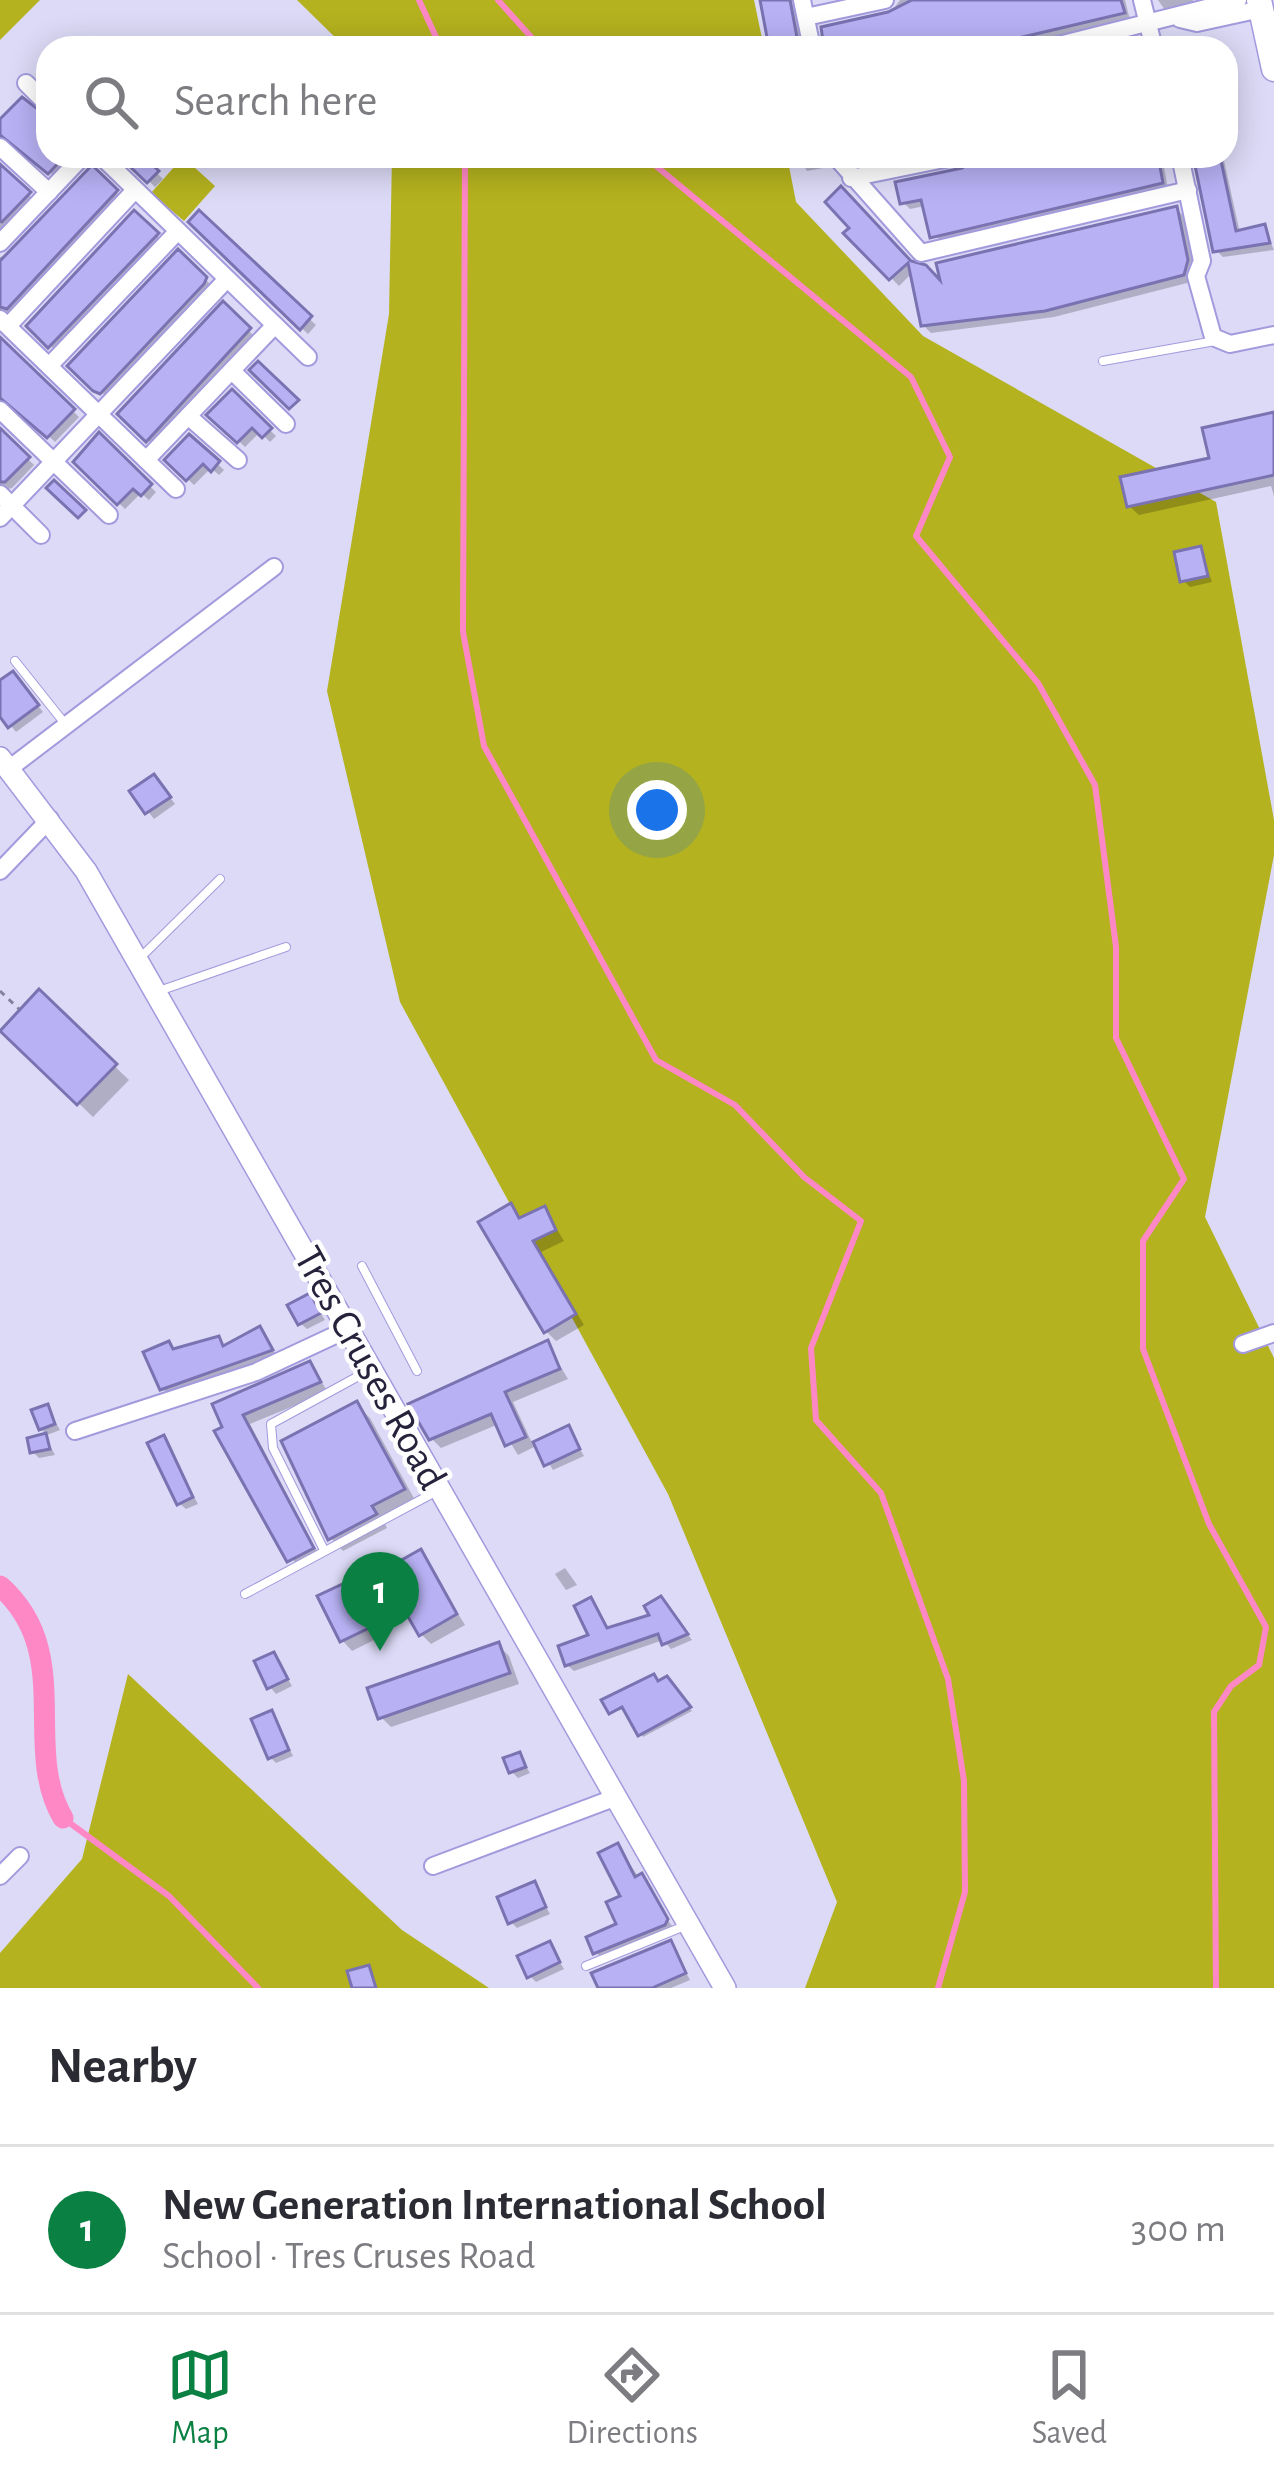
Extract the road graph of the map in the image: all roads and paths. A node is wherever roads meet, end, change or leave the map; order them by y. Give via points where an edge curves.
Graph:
1 (885, 0) edge
2 (1142, 0) edge
3 (1252, 3) edge
4 (804, 9) edge
5 (1148, 27) junction
6 (1105, 36) edge
7 (1151, 36) edge
8 (1274, 69) edge
9 (26, 83) dead end
10 (36, 93) edge
11 (0, 147) edge
12 (71, 168) edge
13 (112, 168) edge
14 (844, 168) edge
15 (900, 168) edge
16 (1183, 168) edge
17 (851, 178) junction
18 (135, 190) junction
19 (1189, 190) junction
20 (49, 192) junction
21 (178, 232) junction
22 (2, 238) edge
23 (227, 279) junction
24 (4, 323) edge
25 (275, 325) junction
26 (1274, 335) edge
27 (1217, 340) junction
28 (308, 357) dead end
29 (1102, 361) dead end
30 (49, 366) junction
31 (232, 370) junction
32 (0, 410) edge
33 (99, 414) junction
34 (188, 416) junction
35 (286, 424) dead end
36 (146, 460) junction
37 (238, 460) dead end
38 (54, 461) junction
39 (176, 489) dead end
40 (4, 506) edge
41 (109, 514) dead end
42 (41, 535) dead end
43 (274, 567) dead end
44 (15, 661) dead end
45 (67, 726) junction
46 (5, 763) edge
47 (50, 819) junction
48 (0, 871) edge
49 (220, 879) dead end
50 (286, 947) dead end
51 (136, 962) junction
52 (0, 991) edge
53 (155, 993) junction
54 (20, 1010) dead end
55 (362, 1266) dead end
56 (348, 1329) junction
57 (1274, 1333) edge
58 (1243, 1344) dead end
59 (373, 1369) junction
60 (417, 1372) dead end
61 (74, 1431) dead end
62 (439, 1490) junction
63 (324, 1550) junction
64 (245, 1594) dead end
65 (614, 1798) junction
66 (20, 1856) dead end
67 (433, 1866) dead end
68 (0, 1876) edge
69 (688, 1924) junction
70 (586, 1966) dead end
71 (725, 1988) edge

1 - 4 street
2 - 5 street
3 - 5 street via 1198,23
3 - 8 main road
5 - 6 street
5 - 7 street
9 - 10 street
11 - 20 street
12 - 20 street
13 - 18 street
14 - 17 street
15 - 17 street
16 - 19 street
17 - 19 street via 921,253
18 - 21 street
18 - 24 street
19 - 27 street via 1202,261 1196,276
20 - 22 street
21 - 23 street
21 - 30 street
23 - 25 street
23 - 33 street
24 - 30 street
25 - 28 street
25 - 31 street
26 - 27 street
27 - 29 lane
30 - 33 street
31 - 34 street
31 - 35 street
32 - 38 street
33 - 36 street
33 - 38 street
34 - 36 street
34 - 37 street
36 - 39 street
38 - 40 street
38 - 41 street
40 - 42 street
43 - 45 street
44 - 45 lane
45 - 46 street
46 - 47 main road, Tres Cruses Road
47 - 48 street
47 - 51 main road, Tres Cruses Road
49 - 51 lane
50 - 53 lane
51 - 53 main road, Tres Cruses Road
52 - 54 path
53 - 56 main road, Tres Cruses Road
55 - 60 lane
56 - 59 main road, Tres Cruses Road
56 - 61 street via 256,1372
57 - 58 street
59 - 62 main road, Tres Cruses Road
59 - 63 lane via 272,1424 273,1448
62 - 63 lane
62 - 65 main road, Tres Cruses Road
63 - 64 lane
65 - 67 street
65 - 69 main road, Tres Cruses Road
66 - 68 street
69 - 70 lane
69 - 71 main road, Tres Cruses Road

